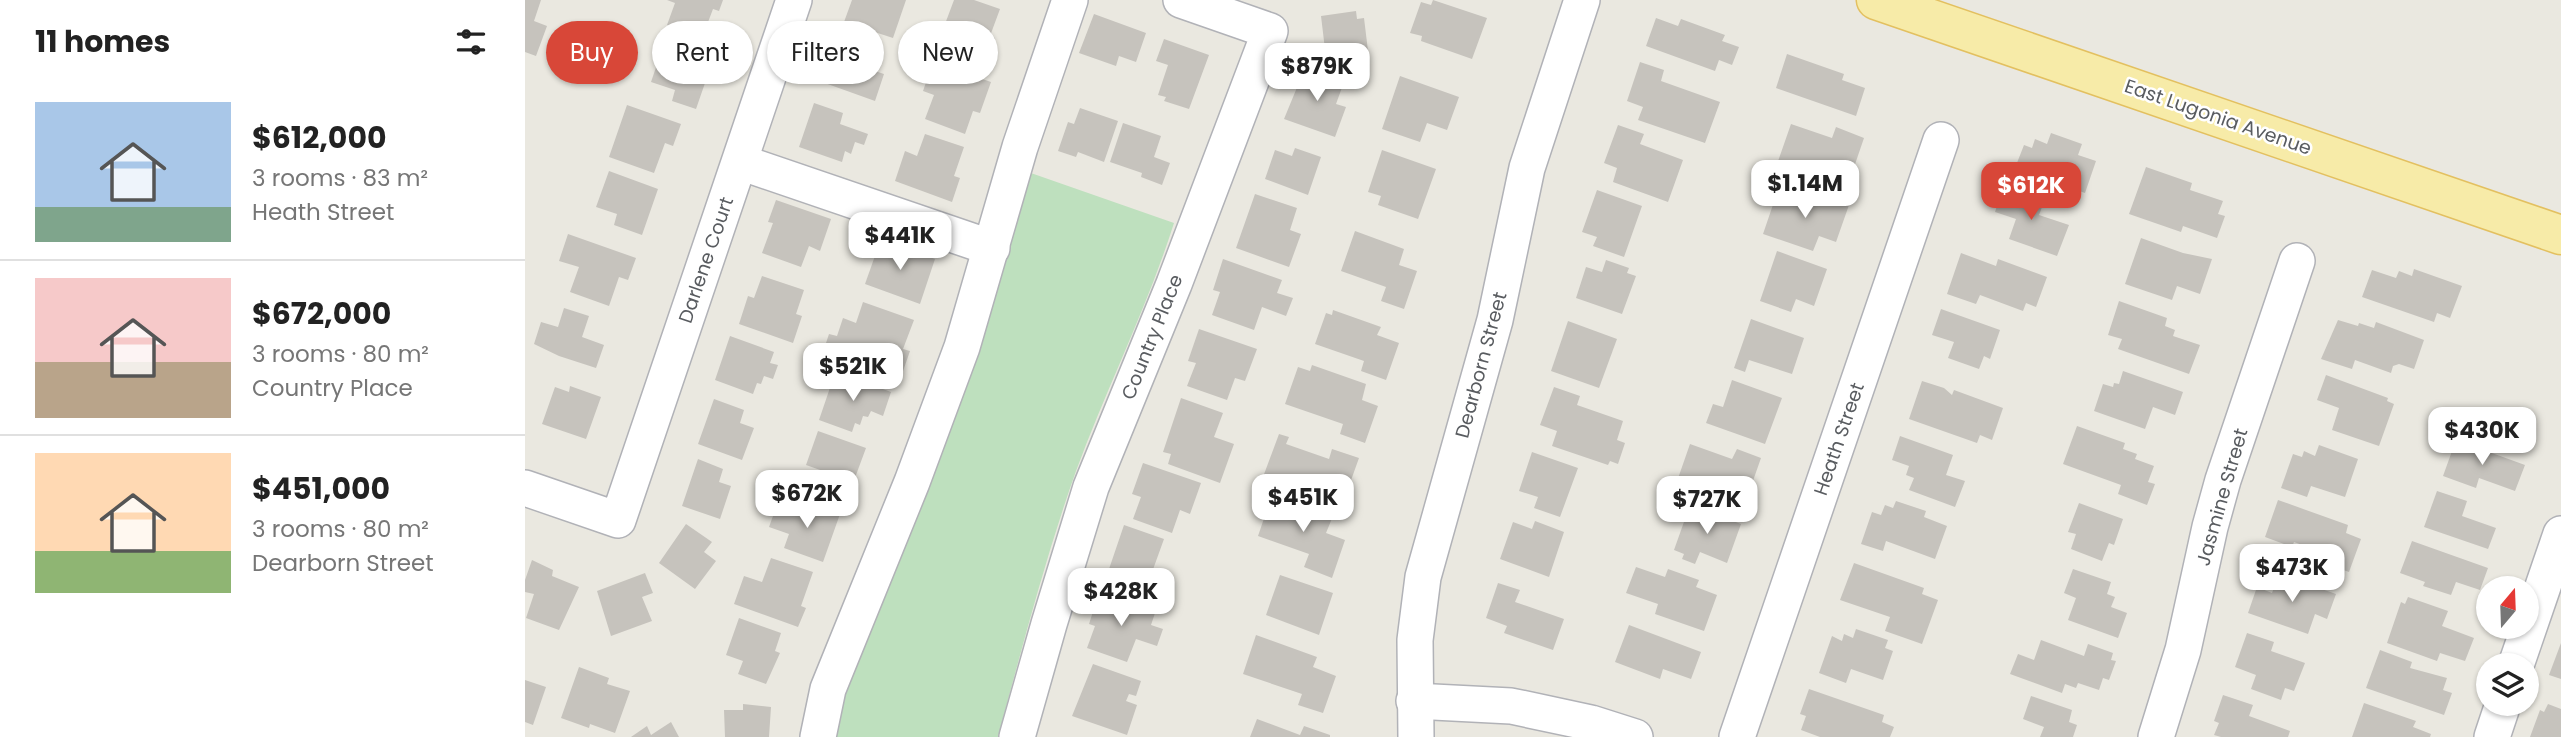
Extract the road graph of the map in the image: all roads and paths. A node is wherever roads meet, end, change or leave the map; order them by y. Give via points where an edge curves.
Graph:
1 (794, 0) edge
2 (1070, 0) edge
3 (1181, 0) edge
4 (1582, 0) edge
5 (1876, 0) edge
6 (1941, 140) dead end
7 (740, 162) junction
8 (2561, 235) edge
9 (992, 248) junction
10 (2297, 261) dead end
11 (525, 488) edge
12 (2561, 534) edge
13 (2520, 653) edge
14 (1414, 701) junction
15 (2499, 716) edge
16 (818, 737) edge
17 (1017, 737) edge
18 (1416, 737) edge
19 (1635, 737) edge
20 (1737, 737) edge
21 (2156, 737) edge
22 (2492, 737) edge

1 - 7 street, Darlene Court
2 - 9 street via 1020,147
3 - 17 street, Country Place via 1270,31 1091,487
4 - 14 street, Dearborn Street via 1527,167 1495,320 1423,577
5 - 8 main road, East Lugonia Avenue
6 - 20 street, Heath Street
7 - 9 street
7 - 11 street, Darlene Court via 618,520
9 - 16 street via 912,482 828,689
10 - 21 street, Jasmine Street via 2223,480 2183,650
12 - 13 street
14 - 18 street, Dearborn Street
14 - 19 street via 1511,706
15 - 22 street

